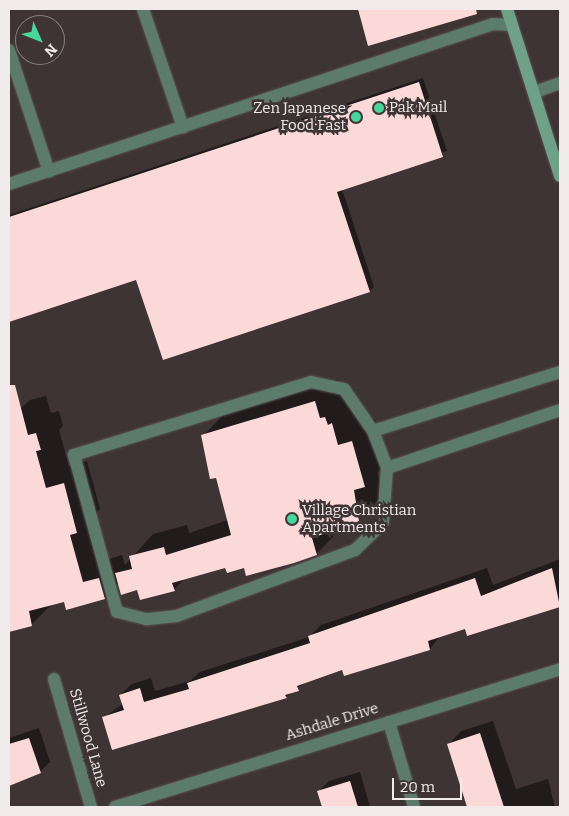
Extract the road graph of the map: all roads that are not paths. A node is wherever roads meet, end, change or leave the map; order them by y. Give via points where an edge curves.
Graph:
1 (143, 9) edge
2 (507, 9) edge
3 (512, 25) junction
4 (9, 50) edge
5 (560, 84) edge
6 (535, 92) junction
7 (183, 127) junction
8 (557, 151) edge
9 (49, 172) junction
10 (560, 176) edge
11 (9, 184) edge
12 (560, 372) edge
13 (560, 410) edge
14 (373, 431) junction
15 (387, 468) junction
16 (560, 669) edge
17 (54, 679) dead end
18 (389, 722) junction
19 (91, 807) edge
20 (114, 807) edge
21 (414, 807) edge

1 - 7 street
2 - 3 street
3 - 6 street
3 - 7 street via 493,24
4 - 9 street
5 - 6 street
6 - 8 street
7 - 9 street
8 - 10 street
9 - 11 street
12 - 14 street
13 - 15 street
14 - 15 street
14 - 15 street via 344,389 311,382 74,455 117,612 146,619 176,616 355,550 383,523
16 - 18 street, Ashdale Drive
17 - 19 street, Stillwood Lane
18 - 20 street, Ashdale Drive
18 - 21 street

